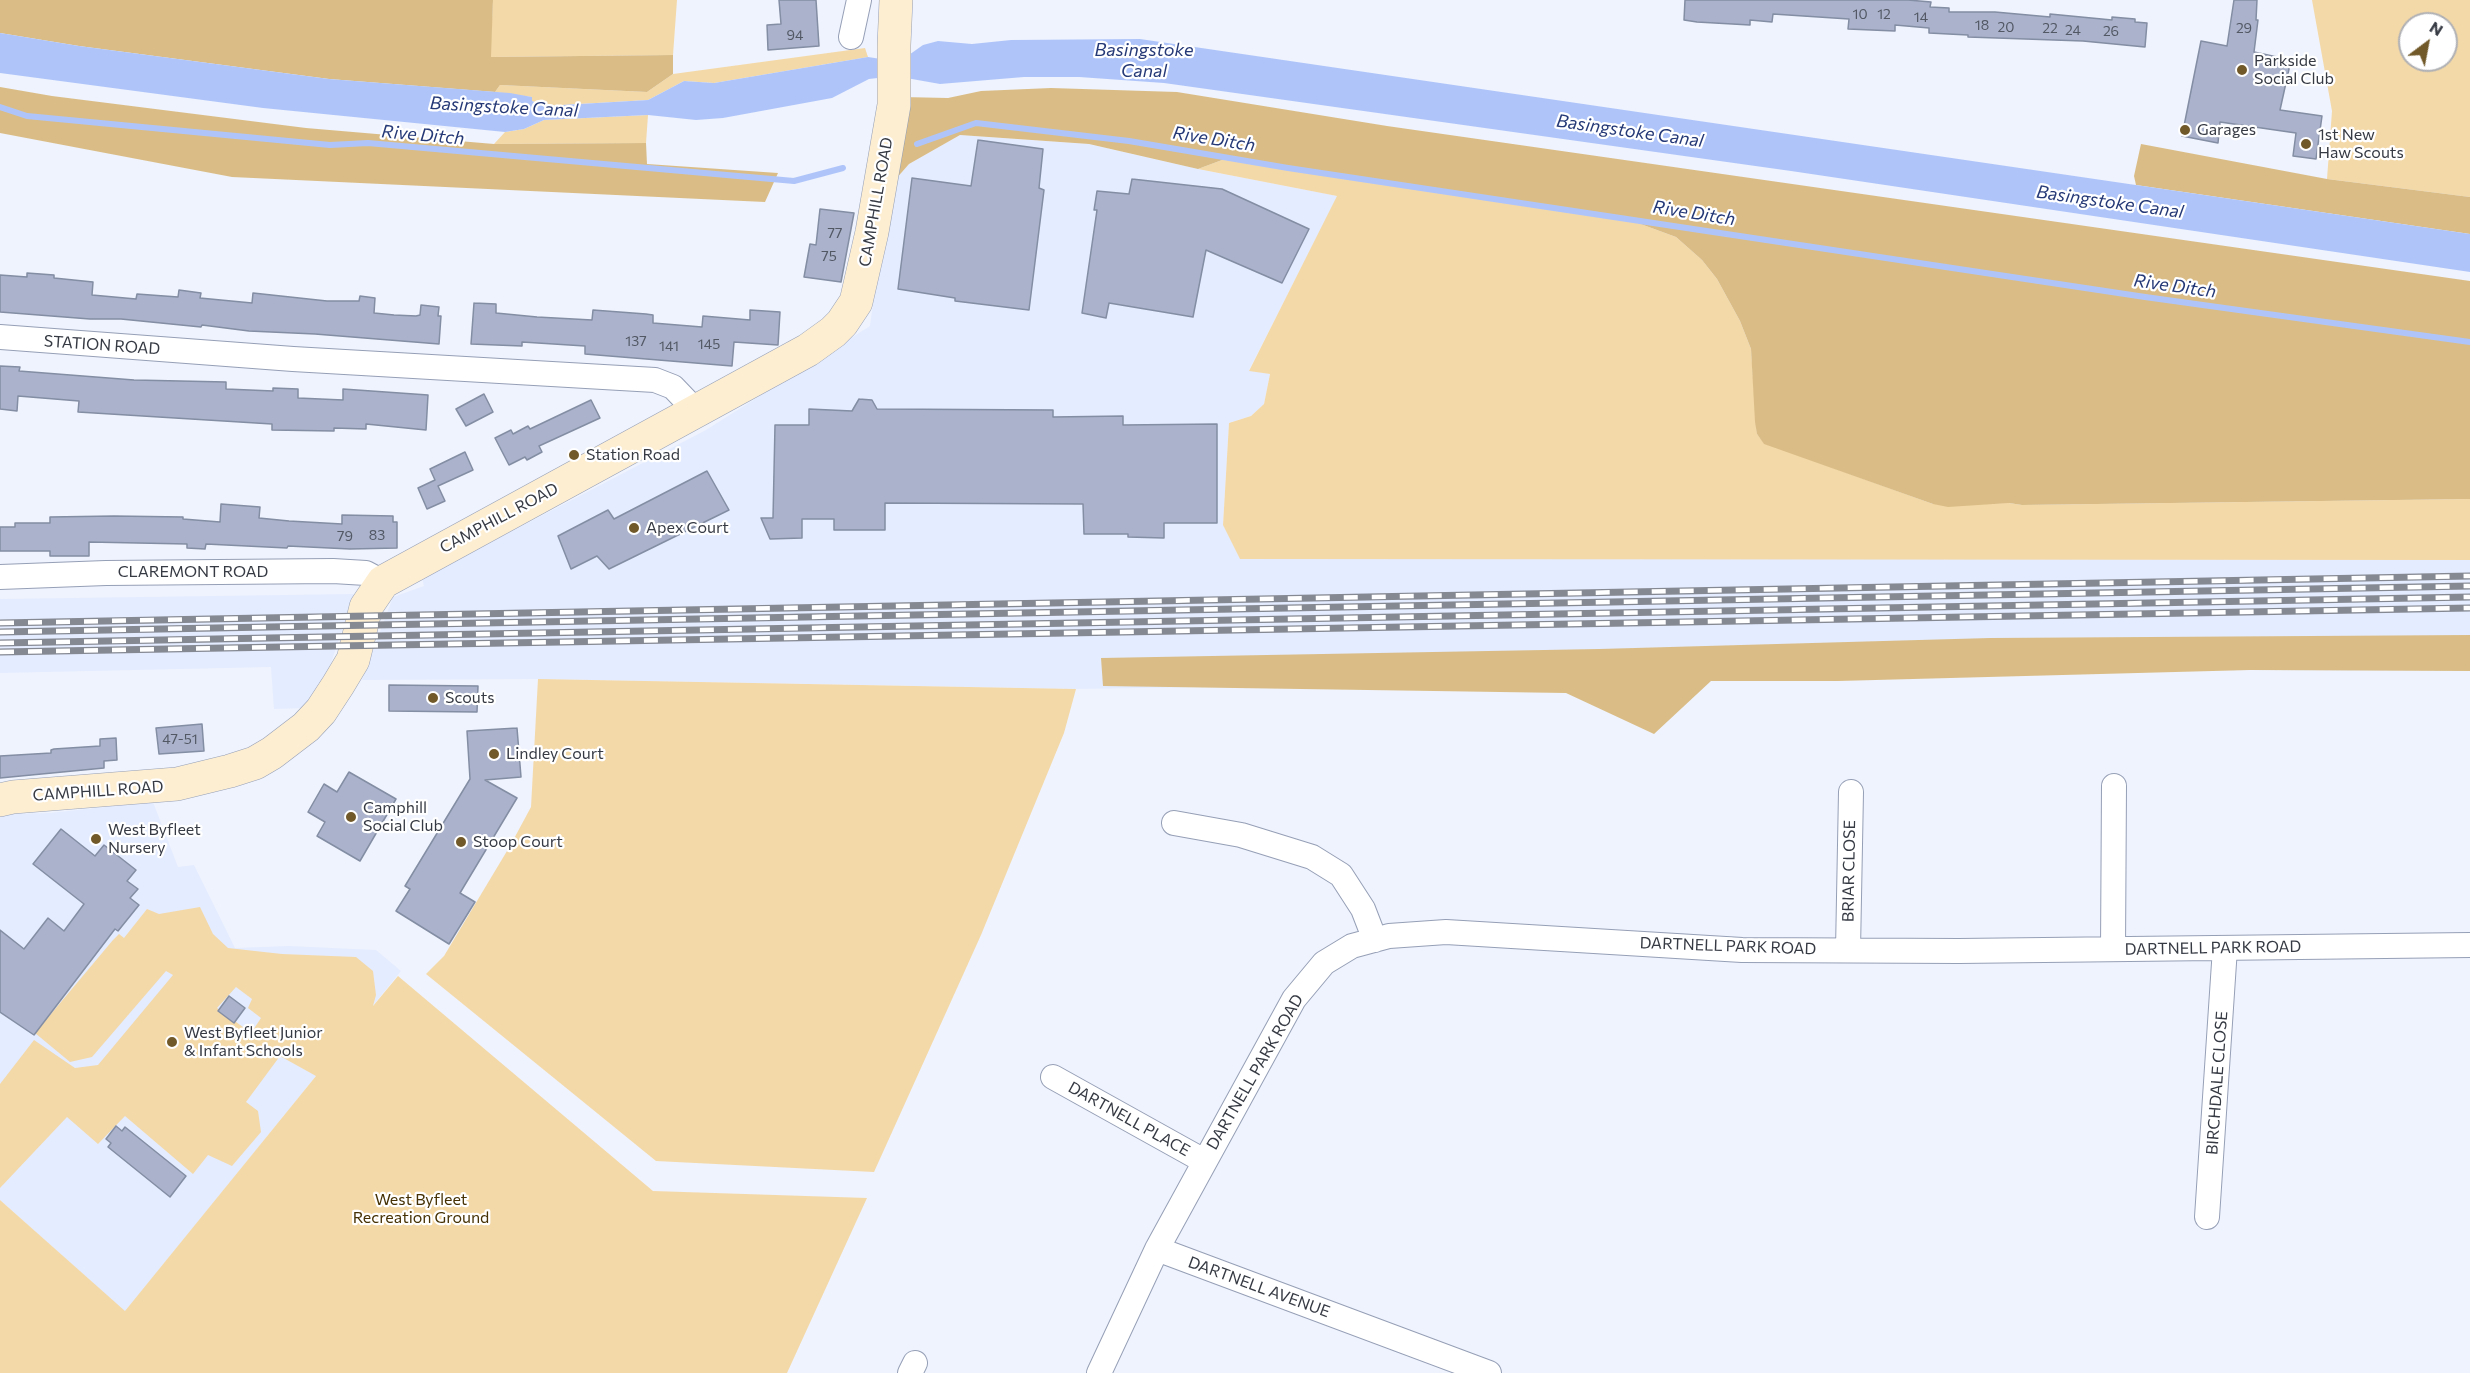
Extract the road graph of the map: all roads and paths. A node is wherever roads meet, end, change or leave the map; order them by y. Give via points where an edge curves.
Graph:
1 (859, 0) edge
2 (896, 0) edge
3 (851, 37) dead end
4 (0, 337) edge
5 (696, 411) junction
6 (0, 576) edge
7 (383, 582) junction
8 (2114, 786) dead end
9 (1851, 792) dead end
10 (0, 800) edge
11 (1174, 823) dead end
12 (1375, 939) junction
13 (2470, 945) edge
14 (2225, 948) junction
15 (2113, 949) junction
16 (1848, 950) junction
17 (1053, 1077) dead end
18 (1204, 1161) junction
19 (2207, 1217) dead end
20 (1157, 1249) junction
21 (1099, 1373) edge
22 (1489, 1373) edge

1 - 3 street
2 - 5 street, CAMPHILL ROAD via 894,105 872,232 853,308 821,341
4 - 5 street, STATION ROAD via 655,380 673,387
5 - 7 street, CAMPHILL ROAD
6 - 7 street, CLAREMONT ROAD via 333,571 366,573
7 - 10 street, CAMPHILL ROAD via 366,607 352,660 332,694 306,727 255,763 177,784
8 - 15 street
9 - 16 street, BRIAR CLOSE
11 - 12 street via 1241,835 1312,857 1341,875 1363,909
12 - 16 street, DARTNELL PARK ROAD via 1446,932 1742,950
12 - 18 street, DARTNELL PARK ROAD via 1352,946 1324,963 1293,999
13 - 14 street, DARTNELL PARK ROAD
14 - 15 street, DARTNELL PARK ROAD
14 - 19 street, BIRCHDALE CLOSE
15 - 16 street, DARTNELL PARK ROAD
17 - 18 street, DARTNELL PLACE
18 - 20 street, DARTNELL PARK ROAD
20 - 21 street
20 - 22 street, DARTNELL AVENUE

